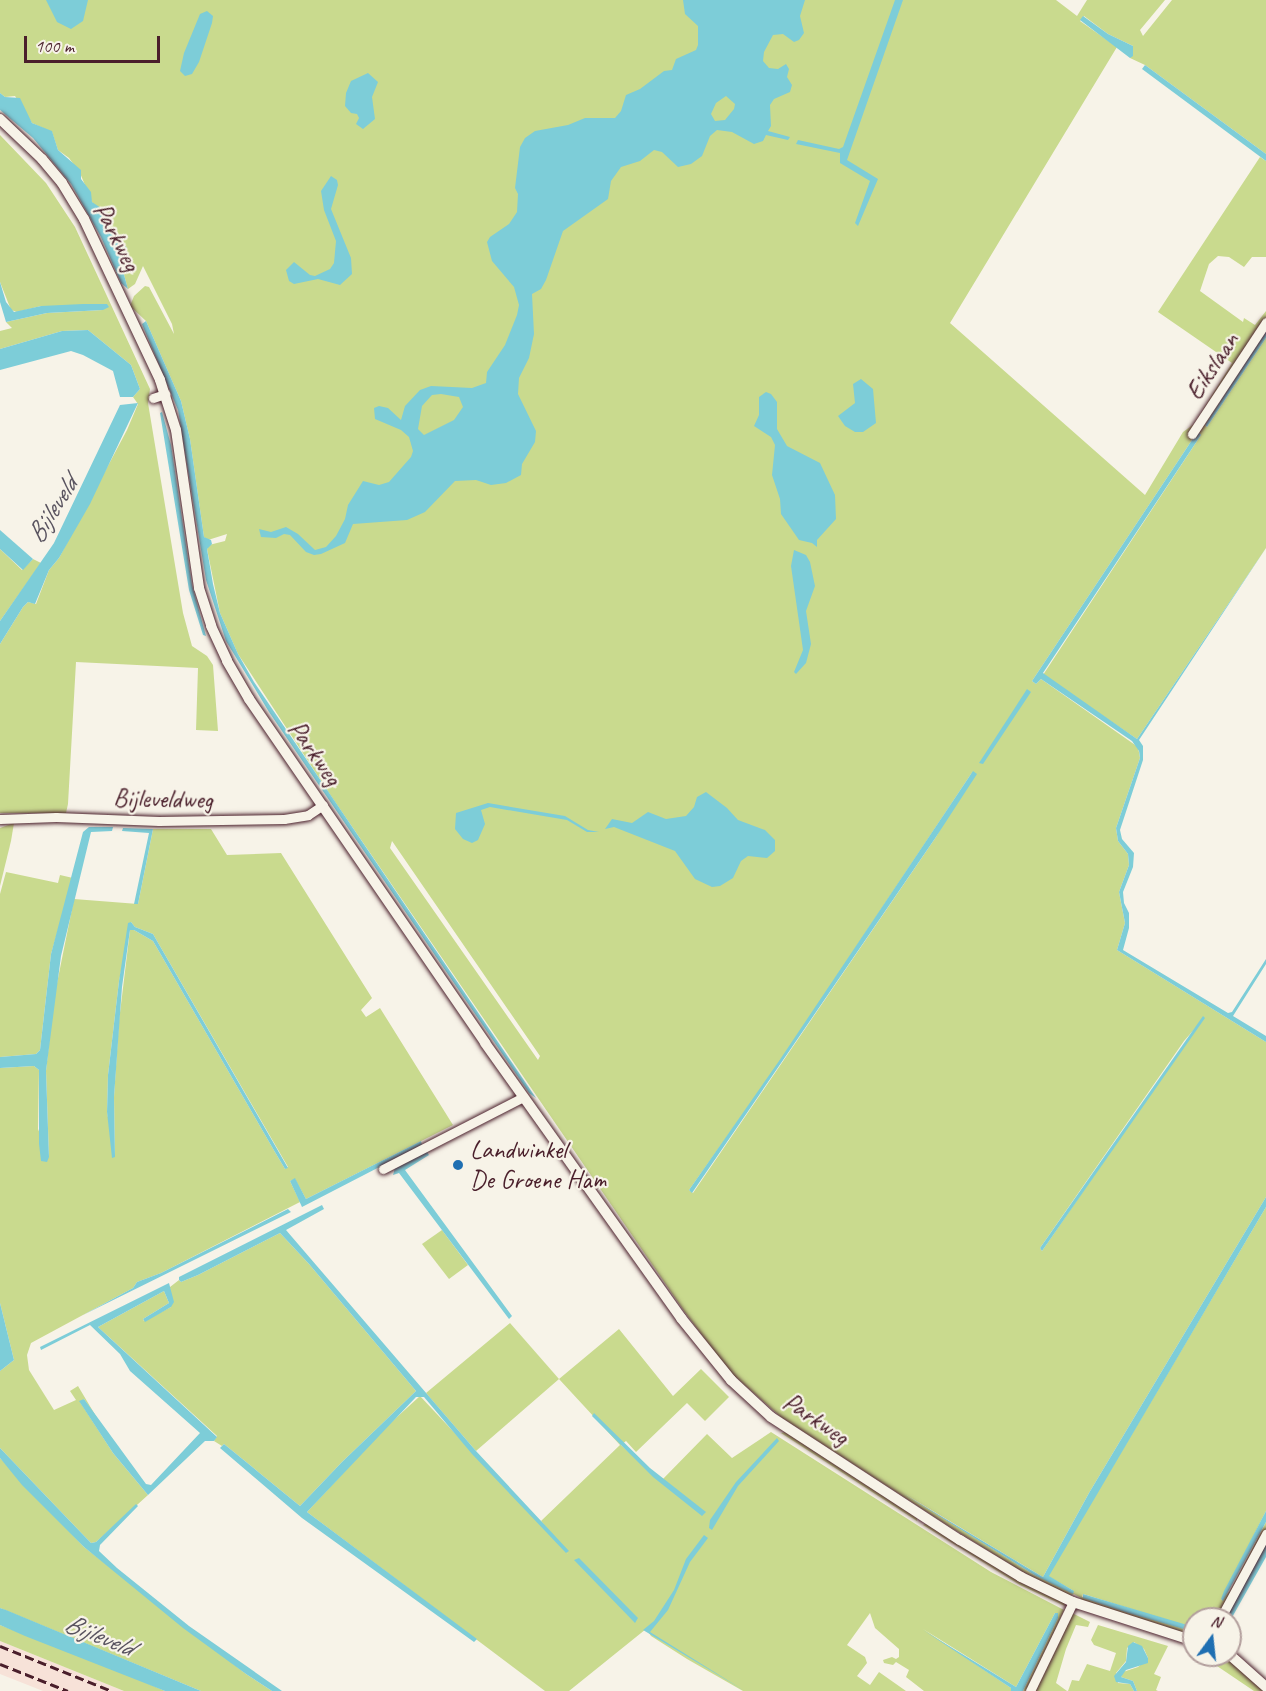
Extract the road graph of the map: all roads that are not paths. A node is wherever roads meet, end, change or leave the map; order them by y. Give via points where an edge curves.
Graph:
1 (0, 119) edge
2 (1266, 322) edge
3 (165, 394) junction
4 (153, 398) dead end
5 (1192, 434) dead end
6 (323, 805) junction
7 (0, 819) edge
8 (523, 1098) junction
9 (383, 1169) dead end
10 (1266, 1534) edge
11 (1073, 1602) junction
12 (1226, 1607) edge
13 (1182, 1637) edge
14 (1242, 1666) edge
15 (1266, 1687) edge
16 (1030, 1691) edge

1 - 3 street, Parkweg via 42,159 84,219
2 - 5 street, Eikslaan
3 - 4 street
3 - 6 street, Parkweg via 176,430 199,588 212,626 249,699
6 - 7 street, Bijleveldweg via 308,815 284,819
6 - 8 street, Parkweg
8 - 9 street
8 - 11 street, Parkweg via 681,1318 751,1400 960,1540 1021,1577
10 - 12 street
11 - 13 street, Parkweg
11 - 16 street
14 - 15 street

